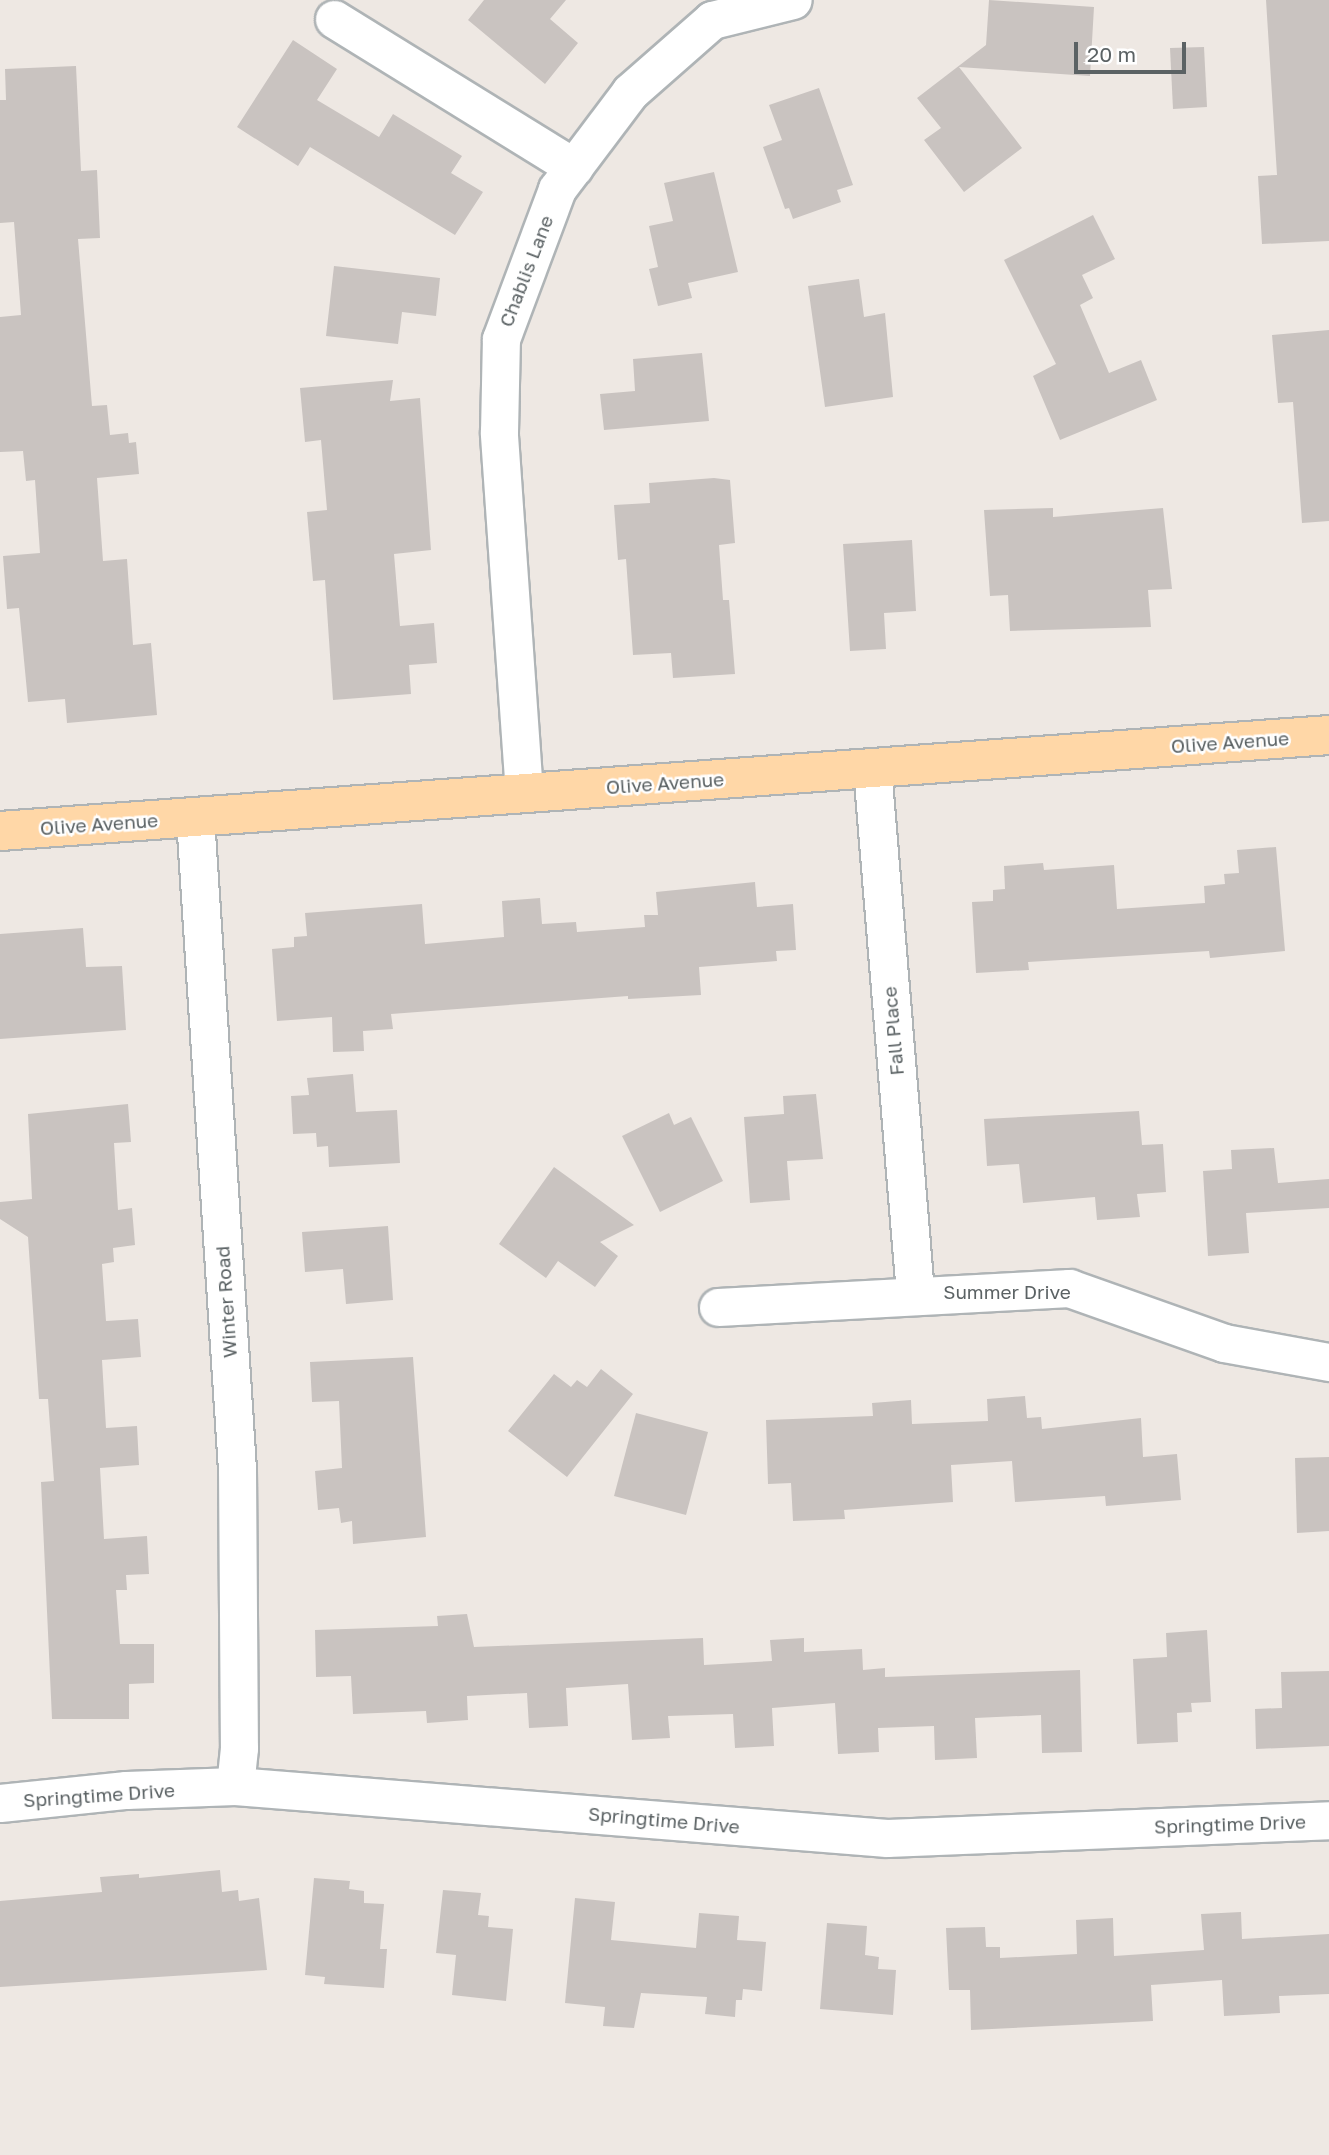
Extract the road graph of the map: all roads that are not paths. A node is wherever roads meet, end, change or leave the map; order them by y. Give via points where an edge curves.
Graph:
1 (793, 0) edge
2 (334, 19) dead end
3 (574, 167) junction
4 (1329, 735) edge
5 (872, 768) junction
6 (524, 793) junction
7 (195, 818) junction
8 (0, 831) edge
9 (915, 1293) junction
10 (718, 1307) dead end
11 (1329, 1362) edge
12 (235, 1786) junction
13 (0, 1802) edge
14 (1329, 1820) edge

1 - 3 street, Chablis Lane via 712,20 630,92
2 - 3 street
3 - 6 street, Chablis Lane via 557,189 501,339 499,432
4 - 5 main road, Olive Avenue
5 - 6 main road, Olive Avenue
5 - 9 street, Fall Place
6 - 7 main road, Olive Avenue
7 - 8 main road, Olive Avenue
7 - 12 street, Winter Road via 237,1470 239,1748
9 - 10 street, Summer Drive
9 - 11 street, Summer Drive via 1069,1288 1224,1343
12 - 13 street, Springtime Drive
12 - 14 street, Springtime Drive via 887,1838

